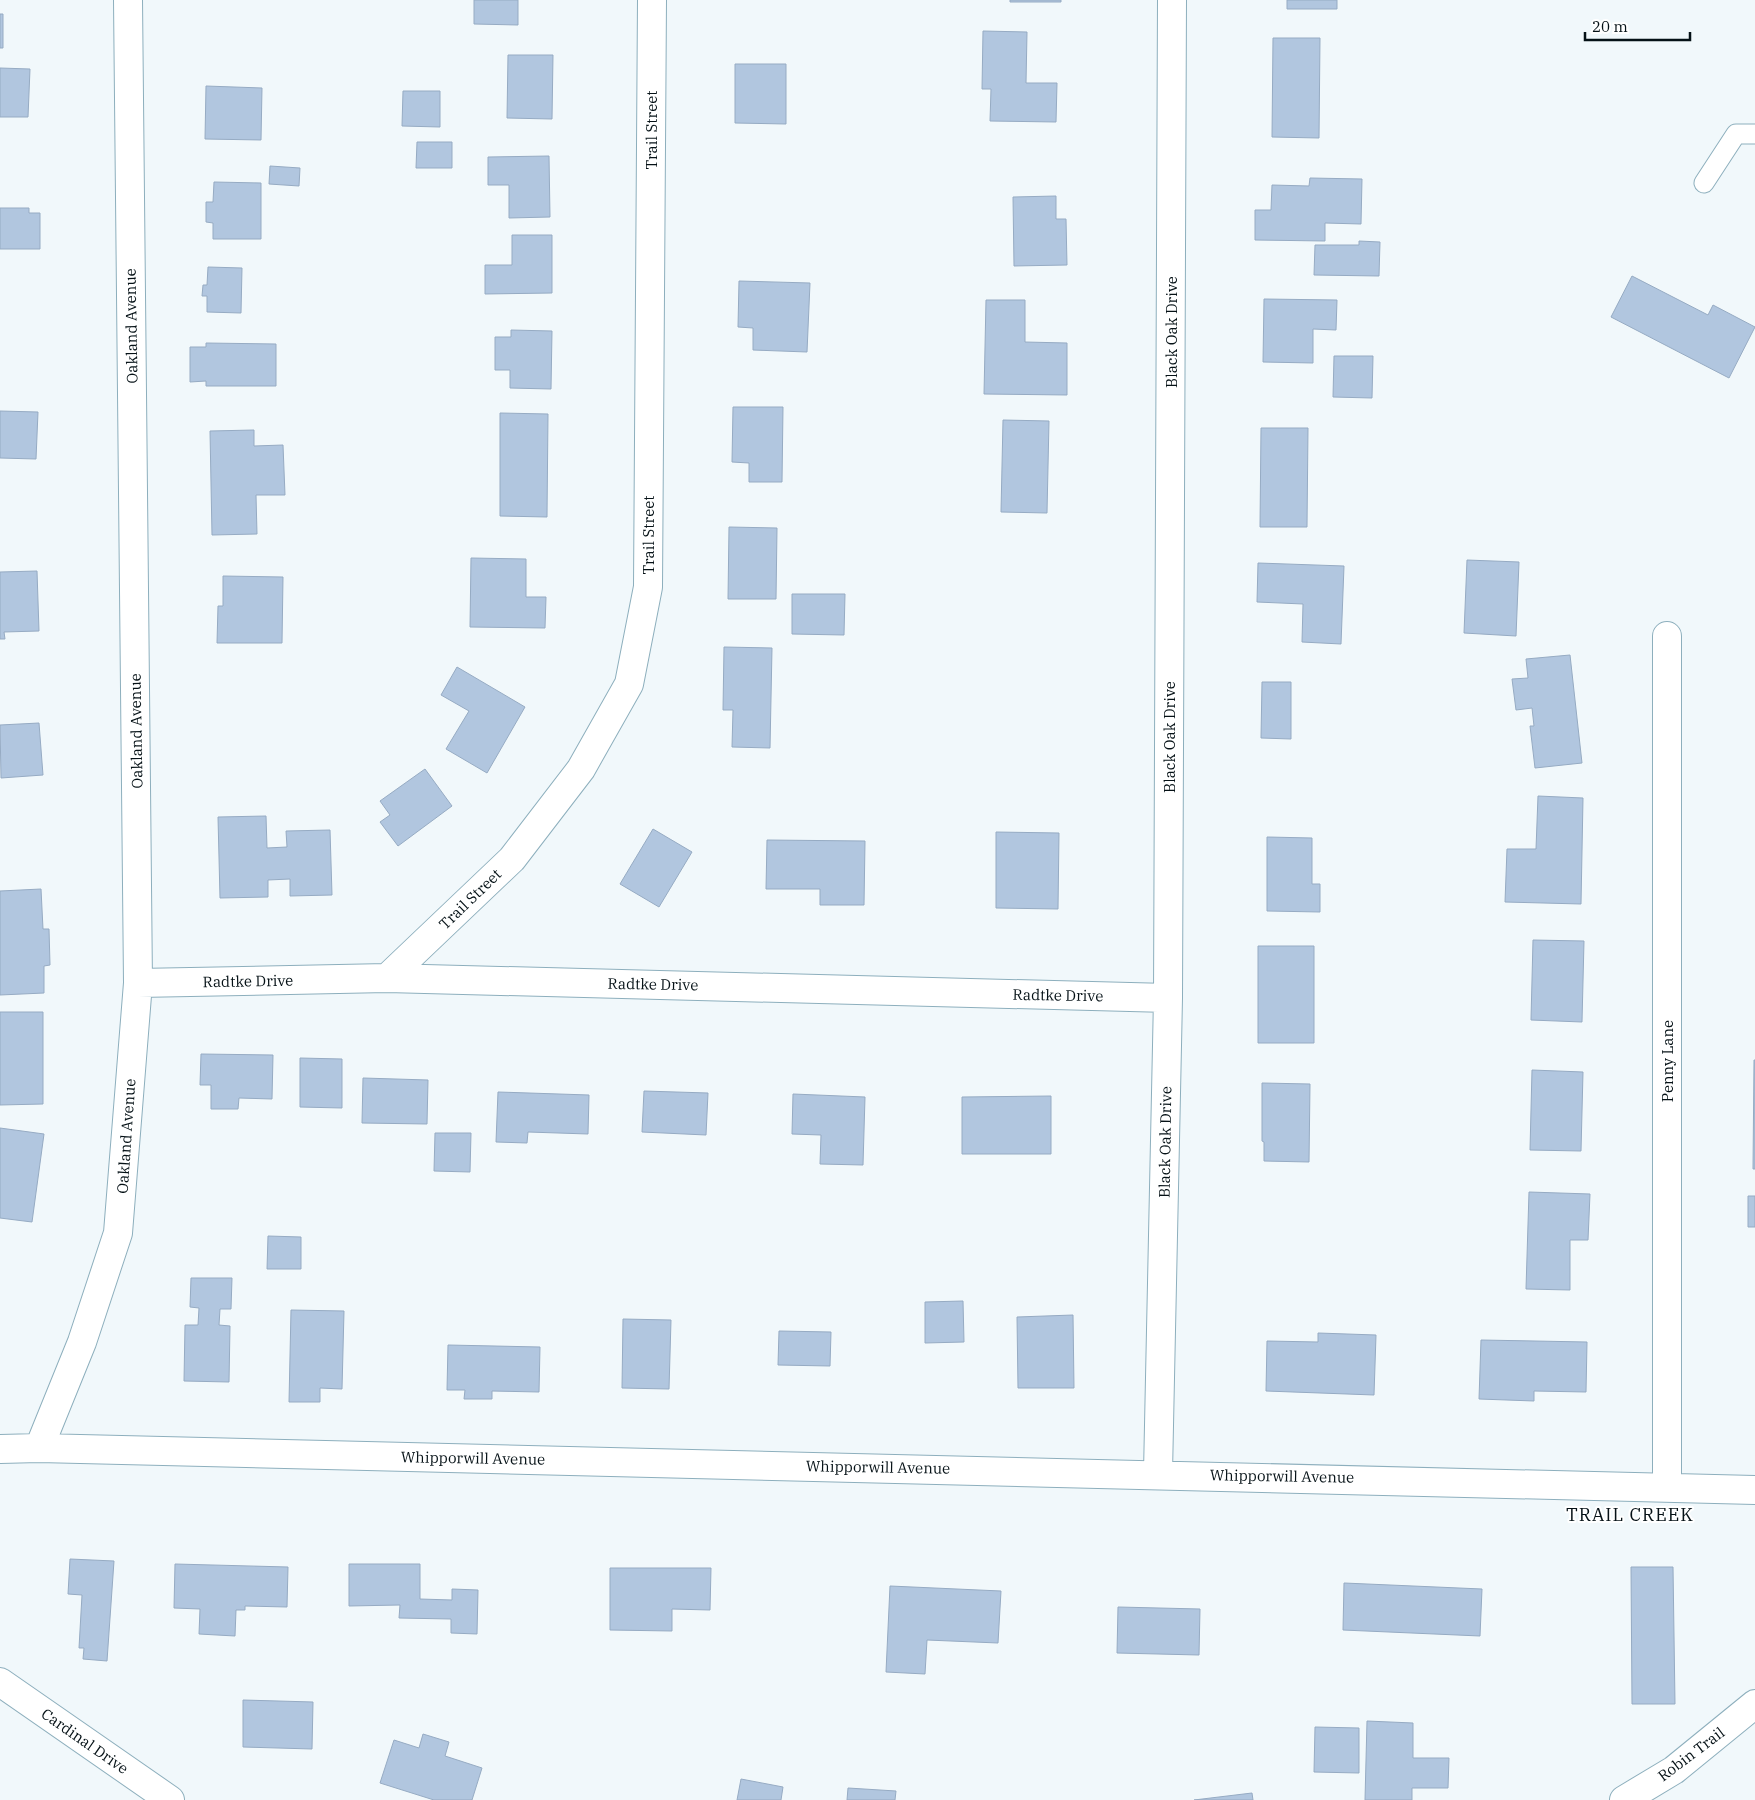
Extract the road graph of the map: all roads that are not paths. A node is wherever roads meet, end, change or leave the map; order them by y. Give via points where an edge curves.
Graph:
1 (128, 0) edge
2 (652, 0) edge
3 (1172, 0) edge
4 (1755, 134) edge
5 (1704, 183) dead end
6 (1667, 636) dead end
7 (387, 978) junction
8 (138, 983) junction
9 (1168, 998) junction
10 (39, 1448) junction
11 (0, 1449) edge
12 (1158, 1474) junction
13 (1668, 1486) junction
14 (1755, 1490) edge
15 (0, 1682) edge
16 (1755, 1704) edge
17 (170, 1800) edge
18 (1624, 1800) edge

1 - 8 street, Oakland Avenue
2 - 7 street, Trail Street via 648,587 629,684 581,769 512,859
3 - 9 street, Black Oak Drive
4 - 5 lane via 1736,134
6 - 13 street, Penny Lane
7 - 8 street, Radtke Drive
7 - 9 street, Radtke Drive
8 - 10 street, Oakland Avenue via 118,1233 82,1342
9 - 12 street, Black Oak Drive
10 - 11 street, Whipporwill Avenue
10 - 12 street, Whipporwill Avenue
12 - 13 street, Whipporwill Avenue
13 - 14 street, Whipporwill Avenue
15 - 17 street, Cardinal Drive
16 - 18 street, Robin Trail via 1674,1770

